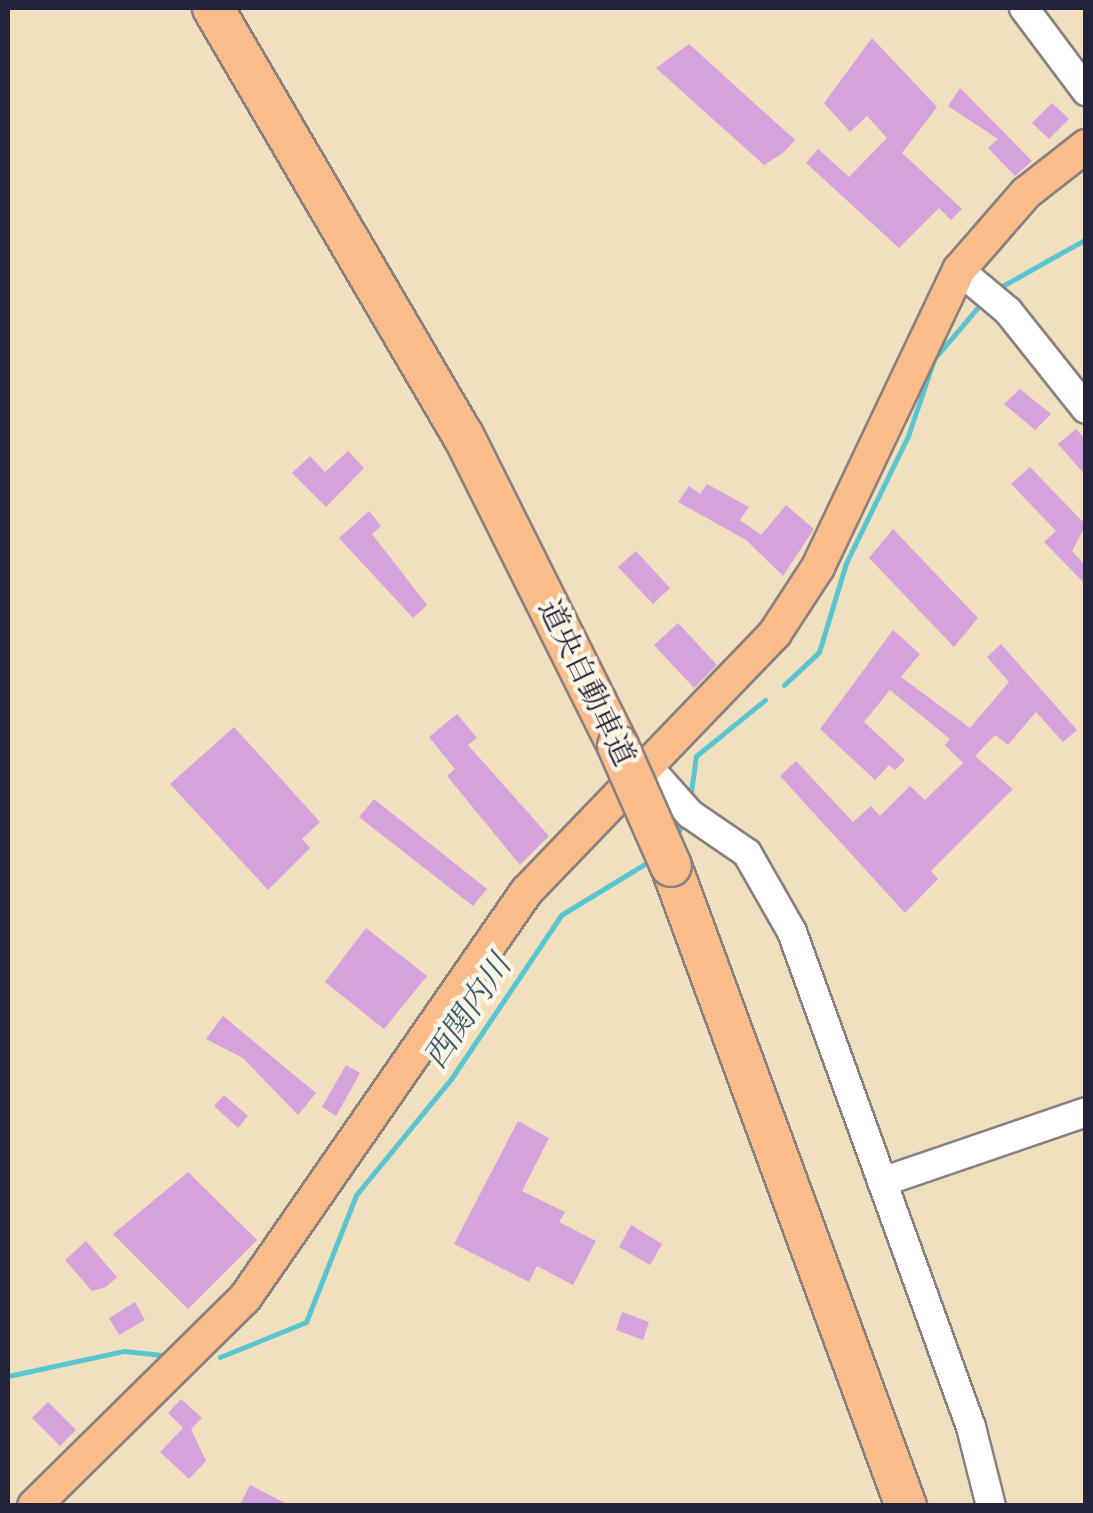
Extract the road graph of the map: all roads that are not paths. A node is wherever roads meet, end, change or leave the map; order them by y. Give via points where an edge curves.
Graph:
1 (1024, 8) edge
2 (214, 9) edge
3 (1086, 91) edge
4 (1086, 146) edge
5 (959, 270) junction
6 (1086, 409) edge
7 (634, 757) junction
8 (1086, 1112) edge
9 (882, 1182) junction
10 (870, 1402) junction
11 (34, 1506) edge
12 (892, 1506) edge
13 (906, 1506) edge
14 (990, 1506) edge

1 - 3 street
2 - 7 highway, 道央自動車道 via 463,434
4 - 5 main road via 1026,193
5 - 6 street via 1008,311
5 - 7 main road via 818,568 775,633
7 - 9 street via 684,808 748,852 766,878
7 - 10 highway, 道央自動車道, bridge
7 - 11 main road via 527,891 245,1298
8 - 9 street
9 - 14 street
10 - 12 highway, 道央自動車道
10 - 13 highway, 道央自動車道

